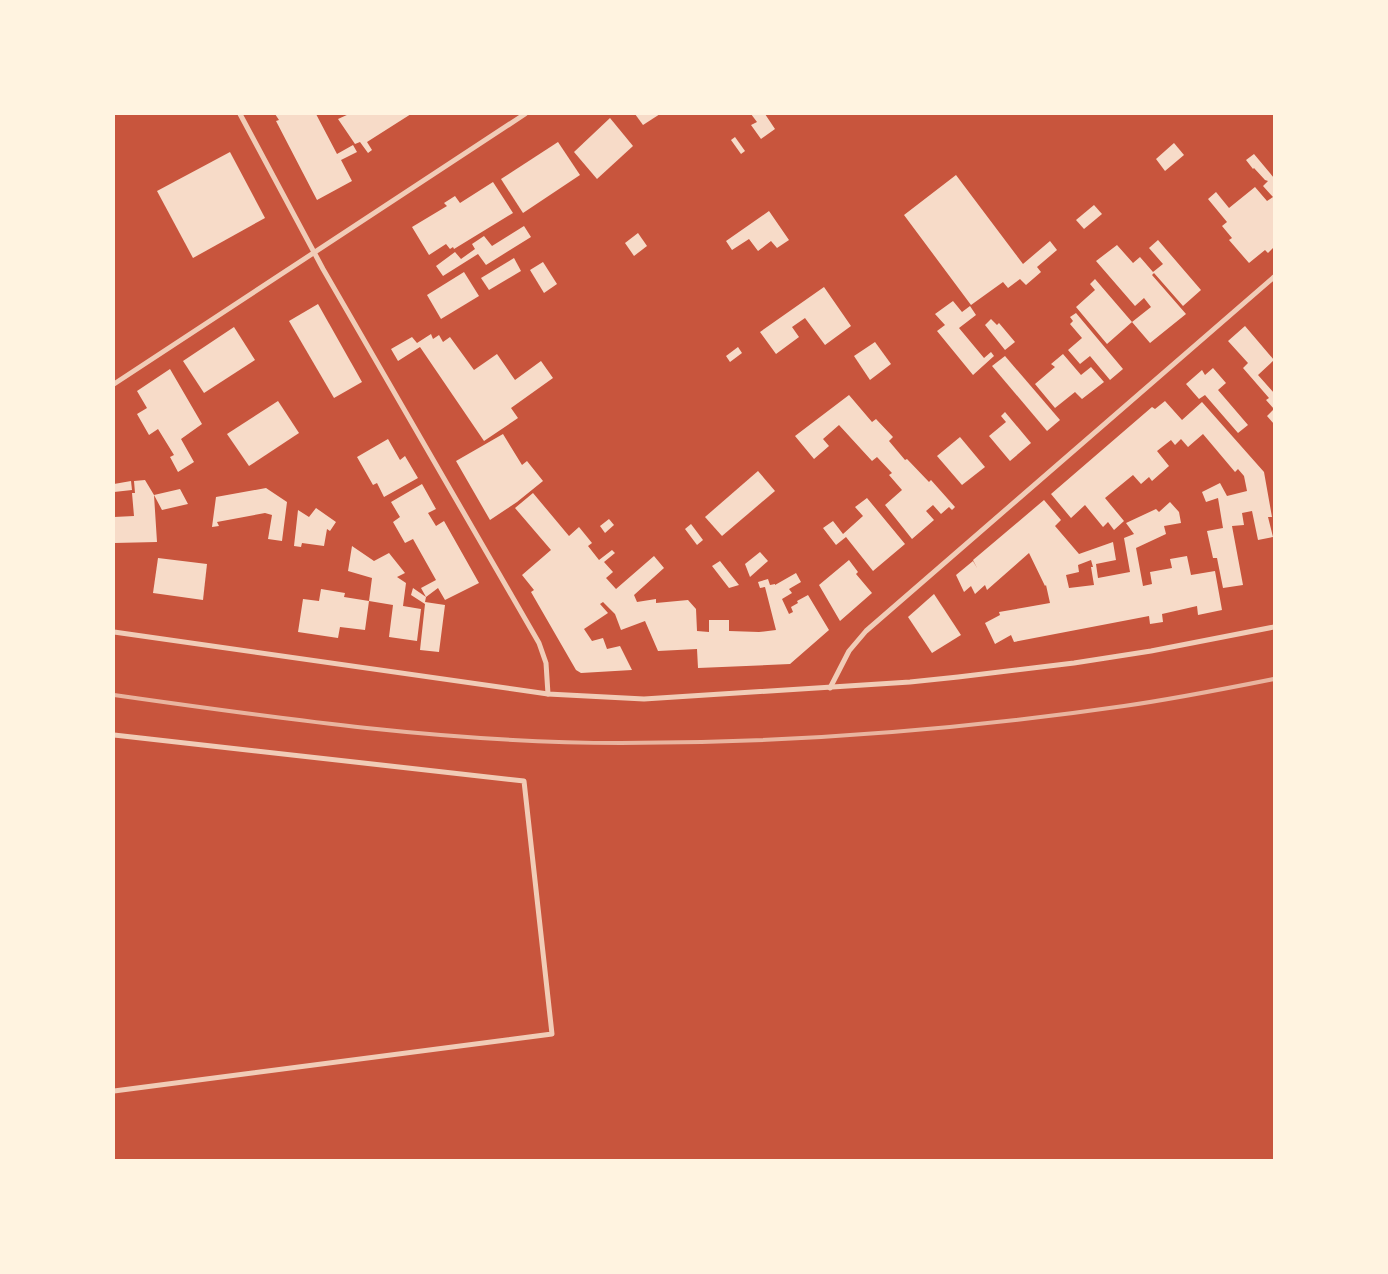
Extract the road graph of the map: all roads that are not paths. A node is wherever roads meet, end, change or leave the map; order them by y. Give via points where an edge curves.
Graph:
1 (240, 114) edge
2 (524, 114) edge
3 (314, 252) junction
4 (1274, 277) edge
5 (114, 384) edge
6 (1274, 627) edge
7 (114, 632) edge
8 (830, 688) junction
9 (548, 694) junction
10 (114, 735) edge
11 (114, 1091) edge

1 - 3 street
2 - 3 street
3 - 5 street
3 - 9 street via 539,644 546,662
4 - 8 street via 866,631 849,651
6 - 8 street via 1074,663
7 - 9 street
8 - 9 street via 644,699
10 - 11 street via 524,781 552,1034

